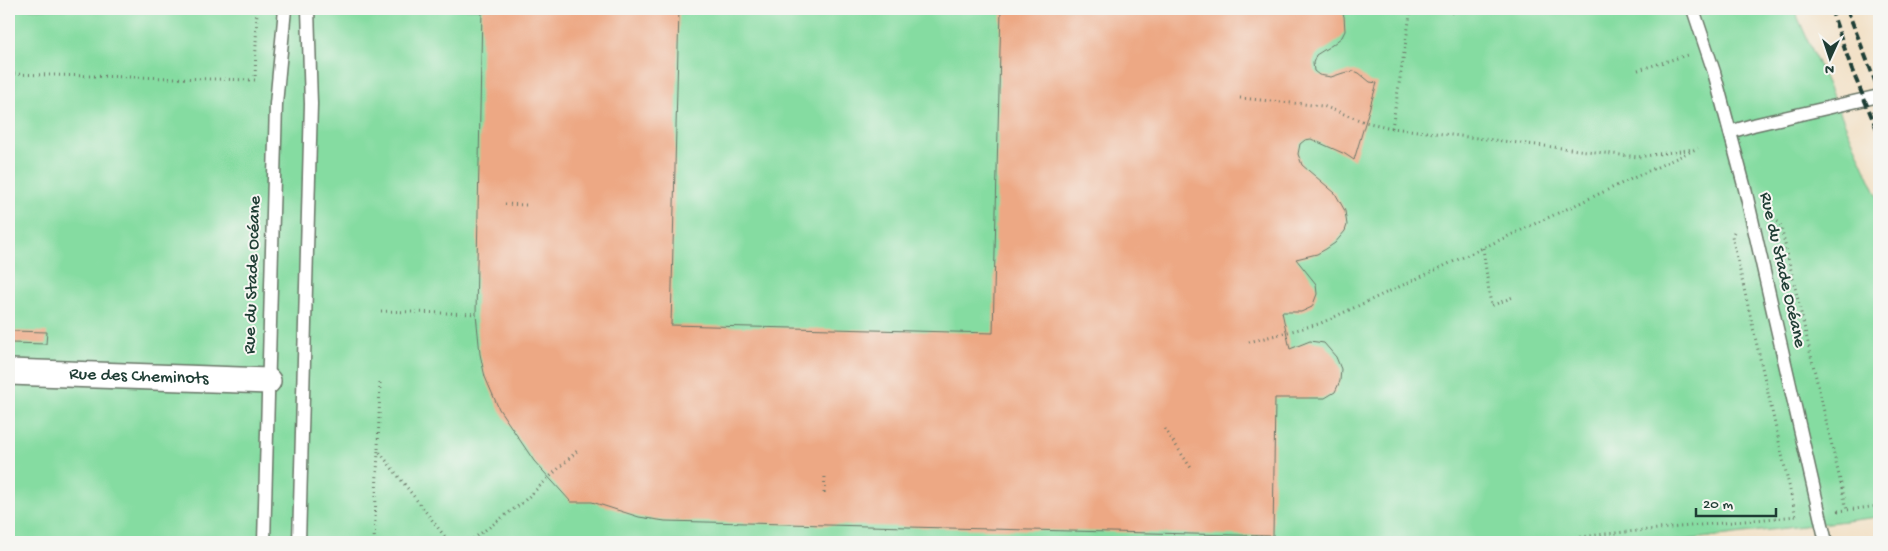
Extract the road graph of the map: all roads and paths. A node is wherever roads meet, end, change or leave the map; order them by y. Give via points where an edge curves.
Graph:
1 (257, 9) edge
2 (284, 9) edge
3 (308, 9) edge
4 (1411, 9) edge
5 (1460, 9) edge
6 (1693, 9) edge
7 (1451, 13) dead end
8 (1707, 49) junction
9 (1638, 70) dead end
10 (9, 74) edge
11 (1879, 96) edge
12 (1240, 98) dead end
13 (1392, 128) junction
14 (1730, 132) junction
15 (505, 204) dead end
16 (527, 205) dead end
17 (1750, 210) junction
18 (1483, 248) junction
19 (1513, 297) dead end
20 (381, 312) dead end
21 (476, 314) dead end
22 (1250, 342) dead end
23 (9, 372) edge
24 (268, 381) junction
25 (380, 383) dead end
26 (1165, 429) dead end
27 (378, 450) junction
28 (577, 451) dead end
29 (1191, 468) dead end
30 (825, 476) dead end
31 (824, 493) dead end
32 (1879, 506) edge
33 (1847, 510) junction
34 (1820, 514) junction
35 (1796, 516) junction
36 (264, 542) edge
37 (299, 542) edge
38 (374, 542) edge
39 (449, 542) edge
40 (469, 542) edge
41 (1541, 542) edge
42 (1826, 542) edge

1 - 10 path via 255,80
2 - 24 lane, Rue du Stade Océane via 276,104
3 - 37 lane via 311,104
4 - 13 path
5 - 7 path
6 - 8 lane, Rue du Stade Océane
8 - 9 path
8 - 14 lane, Rue du Stade Océane
11 - 14 lane
12 - 13 path via 1323,106
13 - 18 path via 1638,157 1698,148
14 - 17 lane, Rue du Stade Océane
15 - 16 path
17 - 33 path via 1780,222
17 - 34 lane, Rue du Stade Océane
17 - 35 path via 1732,236
18 - 19 path via 1491,306
18 - 22 path via 1319,324
20 - 21 path
23 - 24 street, Rue des Cheminots
24 - 36 lane, Rue du Stade Océane
25 - 27 path
26 - 29 path
27 - 38 path
27 - 39 path
28 - 40 path via 522,503
30 - 31 path
32 - 33 path
33 - 34 path
34 - 35 path
34 - 42 lane, Rue du Stade Océane
35 - 41 path

